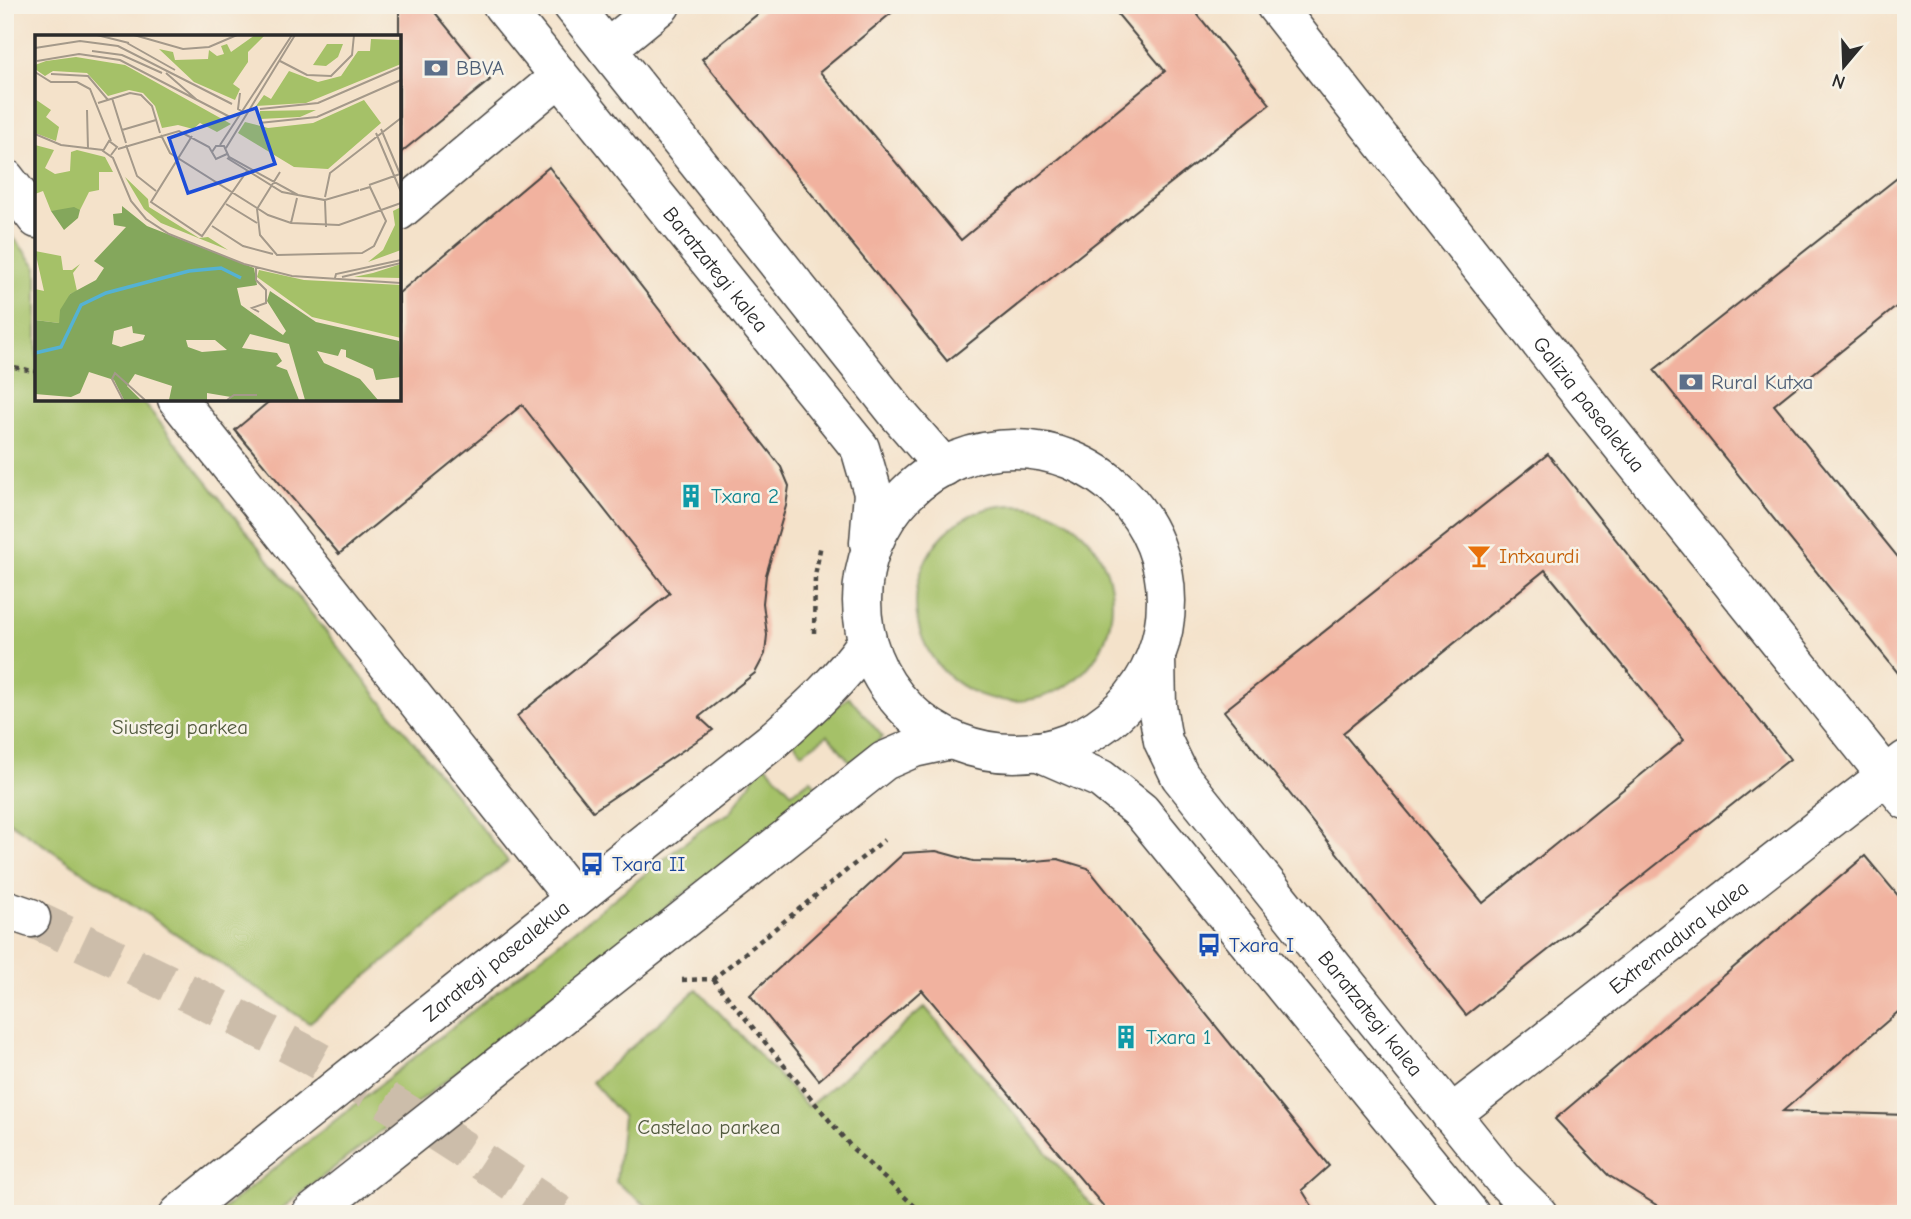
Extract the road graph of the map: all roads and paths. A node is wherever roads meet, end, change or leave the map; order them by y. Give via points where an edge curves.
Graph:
1 (502, 5) edge
2 (572, 5) edge
3 (661, 5) edge
4 (1275, 5) edge
5 (607, 49) junction
6 (559, 78) junction
7 (5, 178) edge
8 (401, 209) edge
9 (35, 216) edge
10 (5, 365) edge
11 (35, 372) edge
12 (179, 401) edge
13 (944, 467) junction
14 (822, 540) dead end
15 (869, 555) junction
16 (814, 639) dead end
17 (867, 642) junction
18 (1156, 656) junction
19 (951, 740) junction
20 (1037, 751) junction
21 (1899, 779) edge
22 (884, 840) dead end
23 (574, 899) junction
24 (713, 979) junction
25 (680, 980) dead end
26 (1451, 1115) junction
27 (179, 1214) edge
28 (310, 1214) edge
29 (923, 1214) edge
30 (1470, 1214) edge
31 (1538, 1214) edge

1 - 6 street, Baratzategi kalea
2 - 5 street
3 - 5 street
4 - 21 street, Galizia pasealekua via 1597,415
5 - 13 street
6 - 8 street
6 - 15 street, Baratzategi kalea via 860,448 873,493
7 - 9 street
10 - 11 path
12 - 23 street
13 - 15 street via 924,477 902,498 878,532
13 - 18 street via 985,452 1030,451 1069,460 1112,485 1152,538 1162,571 1165,612
14 - 16 path via 815,576
15 - 17 street via 862,594
17 - 19 street via 893,695 922,723
17 - 23 street, Zarategi pasealekua via 847,671 782,733
18 - 20 street via 1131,699 1116,714 1077,739
18 - 26 street, Baratzategi kalea via 1163,741 1180,776
19 - 20 street via 1009,754
19 - 28 street via 914,748 874,768
20 - 30 street via 1101,779 1141,811
21 - 26 street, Extremadura kalea
22 - 24 path
23 - 27 street, Zarategi pasealekua
24 - 25 path
24 - 29 path via 852,1148
26 - 31 street, Baratzategi kalea

